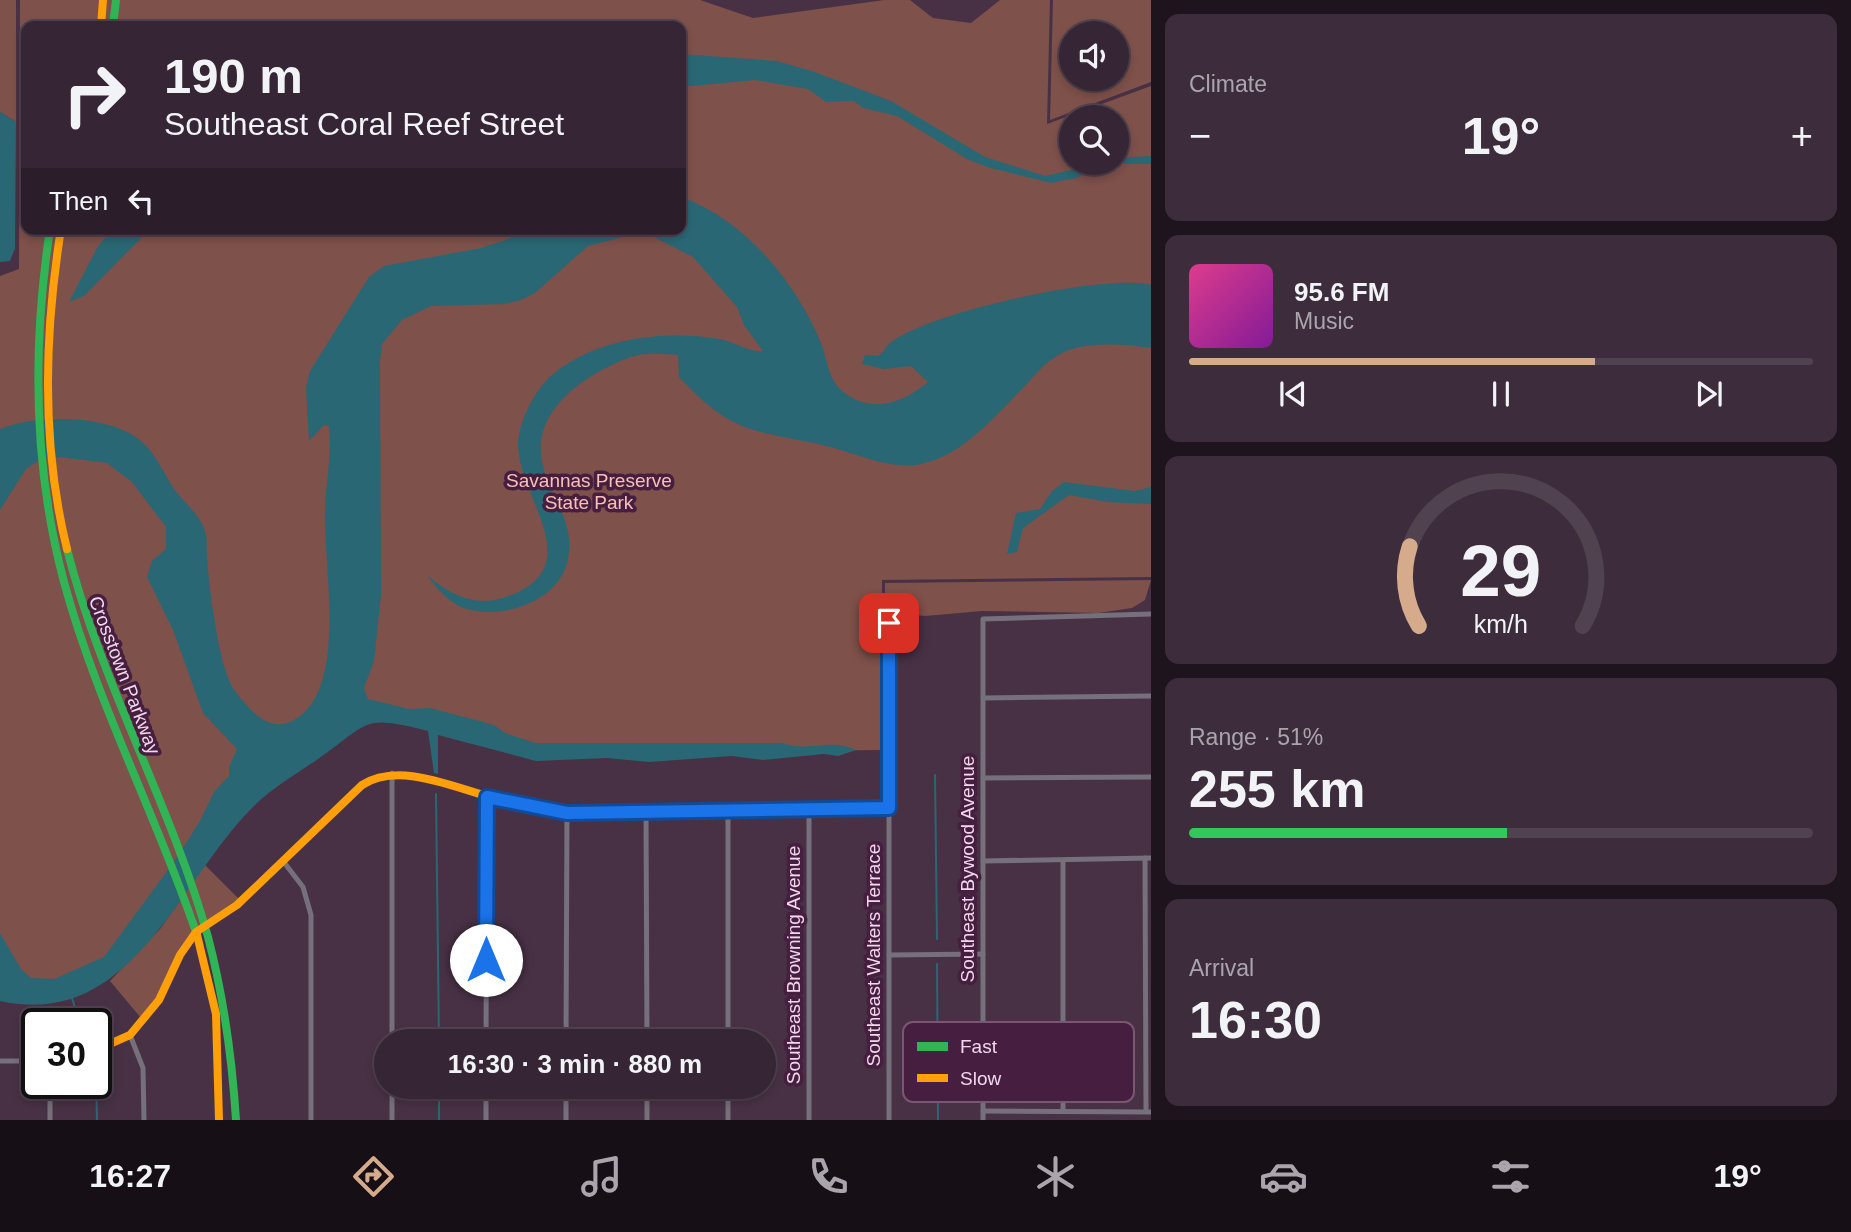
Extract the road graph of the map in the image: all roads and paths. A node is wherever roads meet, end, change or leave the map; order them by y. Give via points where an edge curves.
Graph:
1 (103, 0) edge
2 (116, 0) edge
3 (101, 21) edge
4 (114, 21) edge
5 (49, 235) edge
6 (60, 235) edge
7 (1151, 614) edge
8 (889, 623) dead end
9 (1151, 696) edge
10 (983, 698) junction
11 (392, 773) junction
12 (1151, 777) edge
13 (983, 778) junction
14 (487, 797) junction
15 (889, 808) junction
16 (809, 810) junction
17 (727, 812) junction
18 (567, 813) junction
19 (646, 813) junction
20 (1148, 858) edge
21 (983, 861) junction
22 (1063, 861) junction
23 (283, 862) junction
24 (1144, 935) junction
25 (1151, 935) edge
26 (889, 954) junction
27 (983, 954) junction
28 (983, 1022) edge
29 (1063, 1022) edge
30 (392, 1029) edge
31 (486, 1029) edge
32 (566, 1029) edge
33 (647, 1029) edge
34 (728, 1029) edge
35 (130, 1035) junction
36 (112, 1043) edge
37 (0, 1061) edge
38 (21, 1061) edge
39 (50, 1099) edge
40 (392, 1099) edge
41 (486, 1099) edge
42 (566, 1099) edge
43 (647, 1099) edge
44 (728, 1099) edge
45 (983, 1102) edge
46 (1063, 1102) edge
47 (983, 1111) junction
48 (1063, 1111) junction
49 (1148, 1111) edge
50 (50, 1120) edge
51 (144, 1120) edge
52 (219, 1120) edge
53 (236, 1120) edge
54 (311, 1120) edge
55 (392, 1120) edge
56 (486, 1120) edge
57 (566, 1120) edge
58 (647, 1120) edge
59 (729, 1120) edge
60 (809, 1120) edge
61 (889, 1120) edge
62 (983, 1120) edge

1 - 3 main road
2 - 4 main road
5 - 52 main road, Crosstown Parkway via 37,379 40,452 52,532 79,632 205,958 219,1040
6 - 53 main road, Crosstown Parkway via 50,313 47,395 65,541 95,646 215,955 232,1045
7 - 10 street, Southeast Bywood Avenue via 983,619
8 - 15 street, Southeast Walters Terrace
9 - 10 street
10 - 13 street, Southeast Bywood Avenue
11 - 14 main road
11 - 23 main road via 376,775 362,785
11 - 30 street
12 - 13 street
13 - 21 street, Southeast Bywood Avenue
14 - 18 main road
14 - 31 street
15 - 16 main road
15 - 26 street, Southeast Walters Terrace
16 - 17 main road
16 - 60 street, Southeast Browning Avenue
17 - 19 main road
17 - 34 street
18 - 19 main road
18 - 32 street
19 - 33 street
20 - 22 street
20 - 24 street
21 - 22 street
21 - 27 street, Southeast Bywood Avenue
22 - 29 street
23 - 35 main road via 237,905 193,936 159,1000
23 - 54 street via 303,887 311,915
24 - 25 street
24 - 49 street
26 - 27 street
26 - 61 street, Southeast Walters Terrace
27 - 28 street, Southeast Bywood Avenue
35 - 36 main road
35 - 51 street via 143,1068
37 - 38 street
39 - 50 street
40 - 55 street
41 - 56 street
42 - 57 street
43 - 58 street
44 - 59 street
45 - 47 street, Southeast Bywood Avenue
46 - 48 street
47 - 48 street
47 - 62 street, Southeast Bywood Avenue
48 - 49 street

